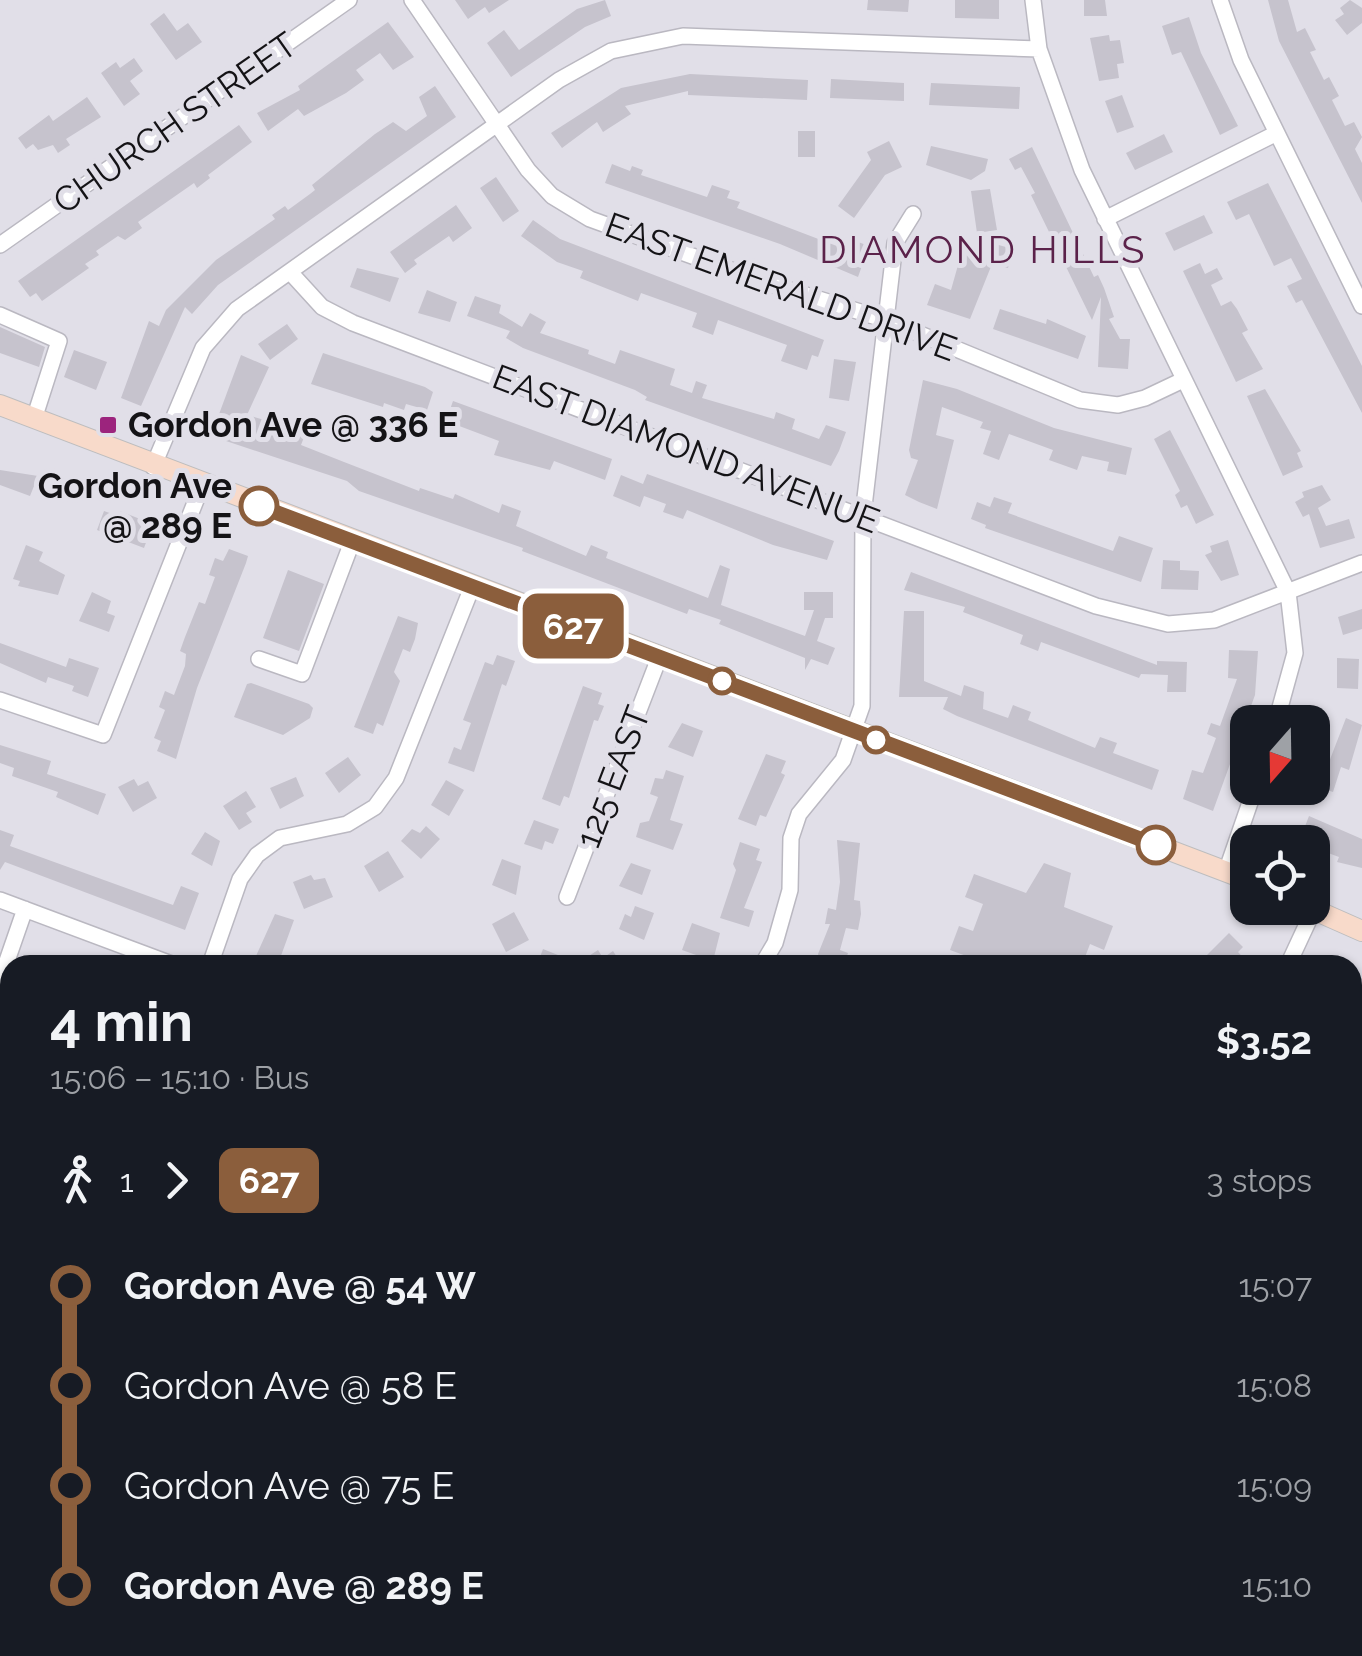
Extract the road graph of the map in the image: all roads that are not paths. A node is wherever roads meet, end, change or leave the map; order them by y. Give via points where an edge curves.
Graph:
1 (350, 0) edge
2 (412, 0) edge
3 (1033, 0) edge
4 (1220, 0) edge
5 (1040, 49) junction
6 (500, 126) junction
7 (1277, 133) junction
8 (913, 214) dead end
9 (1104, 219) junction
10 (0, 245) edge
11 (290, 272) junction
12 (1362, 306) edge
13 (0, 315) edge
14 (886, 320) junction
15 (1184, 380) junction
16 (0, 405) edge
17 (34, 419) junction
18 (153, 467) junction
19 (202, 485) junction
20 (864, 515) junction
21 (352, 542) junction
22 (1362, 563) edge
23 (472, 587) junction
24 (1288, 592) junction
25 (659, 658) junction
26 (259, 659) dead end
27 (0, 700) edge
28 (1281, 705) edge
29 (854, 731) junction
30 (1249, 805) edge
31 (1226, 872) junction
32 (1230, 873) edge
33 (567, 897) dead end
34 (0, 900) edge
35 (25, 909) junction
36 (1330, 916) edge
37 (1305, 925) edge
38 (1362, 931) edge
39 (9, 955) edge
40 (147, 955) edge
41 (213, 955) edge
42 (768, 955) edge
43 (1292, 955) edge

1 - 10 street, CHURCH STREET
2 - 6 street, EAST EMERALD DRIVE
3 - 5 street
4 - 7 street
5 - 6 street via 683,36 611,51 559,80
5 - 9 street
6 - 11 street
6 - 14 street, EAST EMERALD DRIVE via 552,196 590,218
7 - 9 street
7 - 12 street
8 - 14 street via 895,244
9 - 15 street
11 - 18 street via 237,309 203,348
11 - 20 street, EAST DIAMOND AVENUE via 322,307 353,323
13 - 17 street via 58,341
14 - 15 street, EAST EMERALD DRIVE via 1080,400 1118,405
14 - 20 street
15 - 24 street
16 - 17 main road
17 - 18 main road
18 - 19 main road
19 - 21 main road
19 - 27 street via 103,735
20 - 24 street, EAST DIAMOND AVENUE via 1096,606 1168,624 1214,620
20 - 29 street via 862,706
21 - 23 main road
21 - 26 street via 302,674
22 - 24 street, EAST DIAMOND AVENUE
23 - 25 main road
23 - 41 street via 396,778 375,807 347,824 280,838 257,855 240,879
24 - 28 street via 1295,653
25 - 29 main road
25 - 33 street, 125 EAST
29 - 31 main road
29 - 42 street via 843,760 799,814 791,838 790,890
30 - 31 street
31 - 32 main road
34 - 35 street
35 - 39 street
35 - 40 street
36 - 38 main road
37 - 43 street

